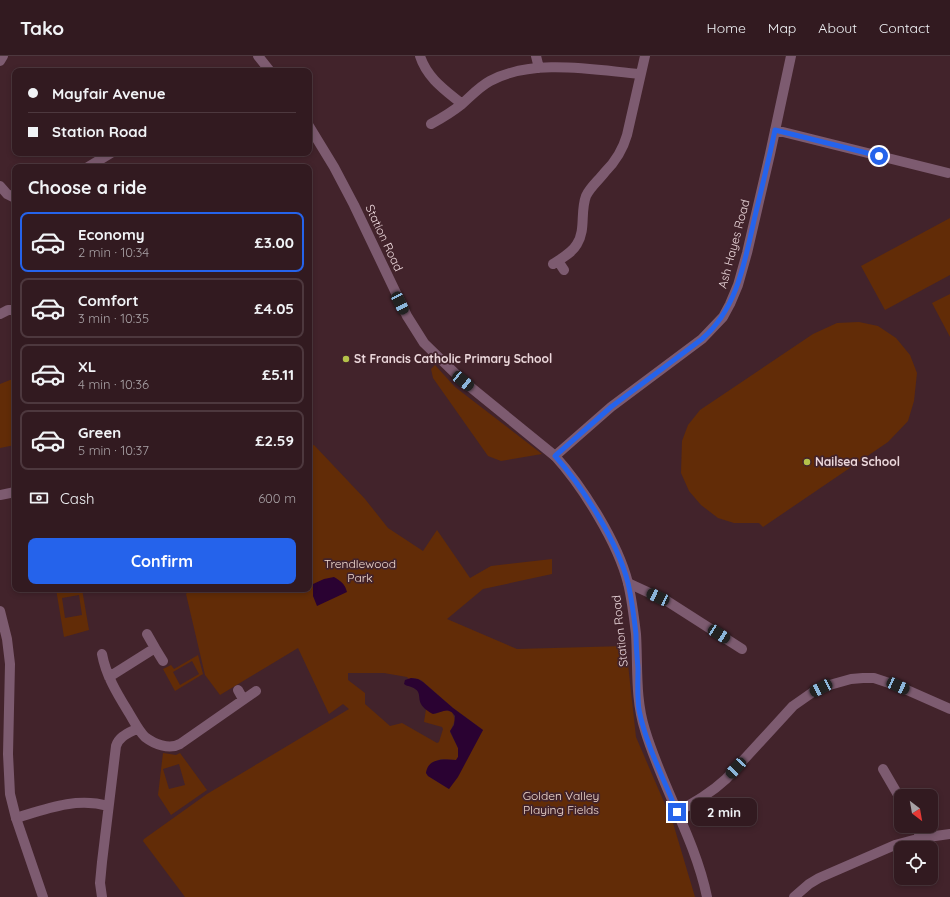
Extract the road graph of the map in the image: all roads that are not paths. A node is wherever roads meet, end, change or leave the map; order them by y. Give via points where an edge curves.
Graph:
1 (3, 56) edge
2 (258, 56) edge
3 (420, 56) edge
4 (536, 56) edge
5 (645, 56) edge
6 (790, 56) edge
7 (0, 61) edge
8 (268, 68) edge
9 (539, 68) junction
10 (640, 74) junction
11 (462, 104) junction
12 (432, 124) dead end
13 (775, 130) junction
14 (312, 131) edge
15 (106, 156) edge
16 (93, 164) edge
17 (948, 173) dead end
18 (0, 186) edge
19 (12, 196) edge
20 (564, 270) dead end
21 (12, 310) edge
22 (0, 314) edge
23 (555, 456) junction
24 (12, 492) edge
25 (0, 494) edge
26 (628, 583) junction
27 (0, 610) edge
28 (147, 634) dead end
29 (155, 648) junction
30 (742, 649) dead end
31 (4, 650) edge
32 (102, 654) dead end
33 (163, 661) dead end
34 (109, 677) junction
35 (238, 690) dead end
36 (256, 691) dead end
37 (244, 699) junction
38 (950, 709) edge
39 (138, 728) junction
40 (4, 754) edge
41 (883, 775) dead end
42 (894, 790) edge
43 (108, 806) junction
44 (677, 812) junction
45 (16, 818) junction
46 (919, 833) edge
47 (950, 834) edge
48 (921, 838) junction
49 (41, 896) edge
50 (102, 897) edge
51 (707, 897) edge
52 (794, 897) edge

1 - 7 street
2 - 8 street
3 - 11 street via 429,75
4 - 9 street
5 - 10 street
6 - 13 street, Ash Hayes Road
9 - 10 street via 582,68
9 - 11 street via 496,78 479,88
10 - 20 street via 623,146 613,164 587,194 578,242 572,251 556,262
11 - 12 street
13 - 17 street
13 - 23 street, Ash Hayes Road via 738,285 722,317 702,339 611,407
14 - 23 street, Station Road via 334,167 407,316 424,343 463,381
15 - 16 street
18 - 19 street
21 - 22 street
23 - 26 street, Station Road via 577,484 610,539 620,558
24 - 25 street
26 - 30 street via 668,601
26 - 44 street, Station Road via 636,634 639,710
27 - 31 street
28 - 29 street
29 - 33 street
29 - 34 street
31 - 40 street via 10,676
32 - 34 street
34 - 39 street
35 - 37 street
36 - 37 street
37 - 39 street via 174,747 152,741
38 - 44 street via 874,678 851,679 821,688 793,706 716,788
39 - 43 street via 123,736 116,744
40 - 45 street
41 - 42 street
43 - 45 street via 89,802 71,803
43 - 50 street via 100,883
44 - 51 street, Station Road
45 - 49 street
46 - 48 street
47 - 48 street
48 - 52 street via 892,846 823,876

